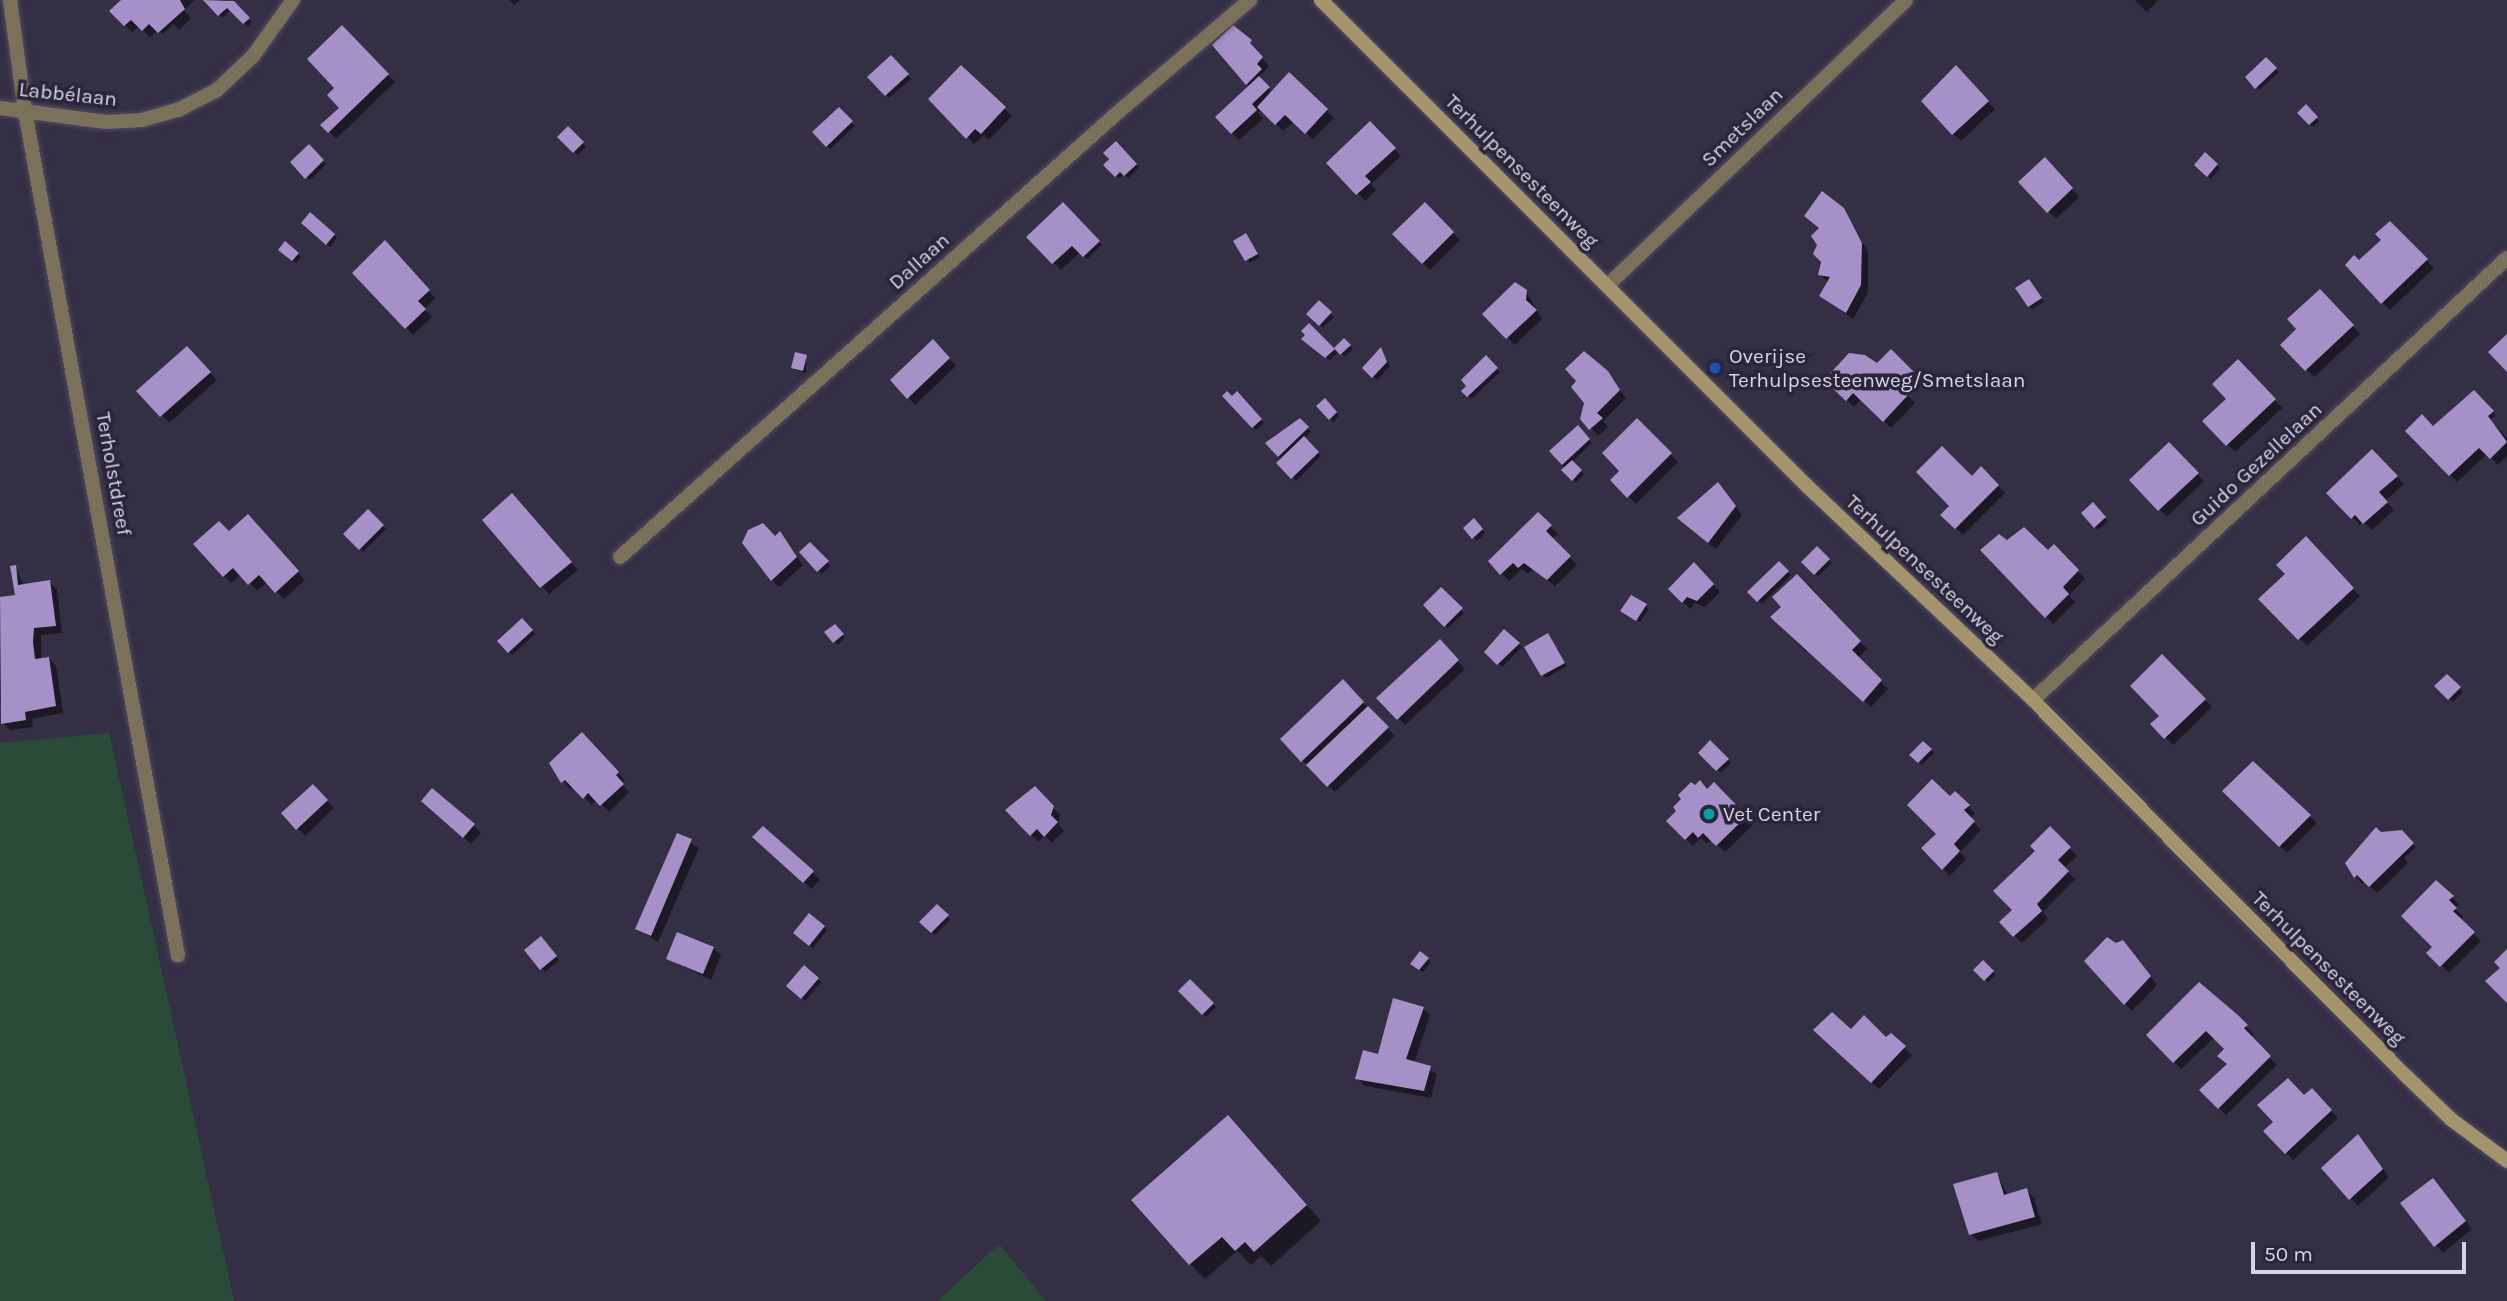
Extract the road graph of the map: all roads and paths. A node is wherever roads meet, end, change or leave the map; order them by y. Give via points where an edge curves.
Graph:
1 (10, 0) edge
2 (293, 0) edge
3 (1250, 0) edge
4 (1321, 0) edge
5 (1906, 0) edge
6 (0, 107) edge
7 (25, 111) junction
8 (2507, 258) edge
9 (1608, 285) junction
10 (620, 557) dead end
11 (2034, 700) junction
12 (178, 956) dead end
13 (2507, 1161) edge

1 - 7 street, Terholstdreef
2 - 7 street, Labbélaan via 253,56 218,90 178,110 142,120 106,122
3 - 10 street, Dallaan
4 - 9 main road, Terhulpensesteenweg
5 - 9 street, Smetslaan
6 - 7 street, Labbélaan
7 - 12 street, Terholstdreef
8 - 11 street, Guido Gezellelaan
9 - 11 main road, Terhulpensesteenweg via 1807,486
11 - 13 main road, Terhulpensesteenweg via 2404,1074 2452,1120

